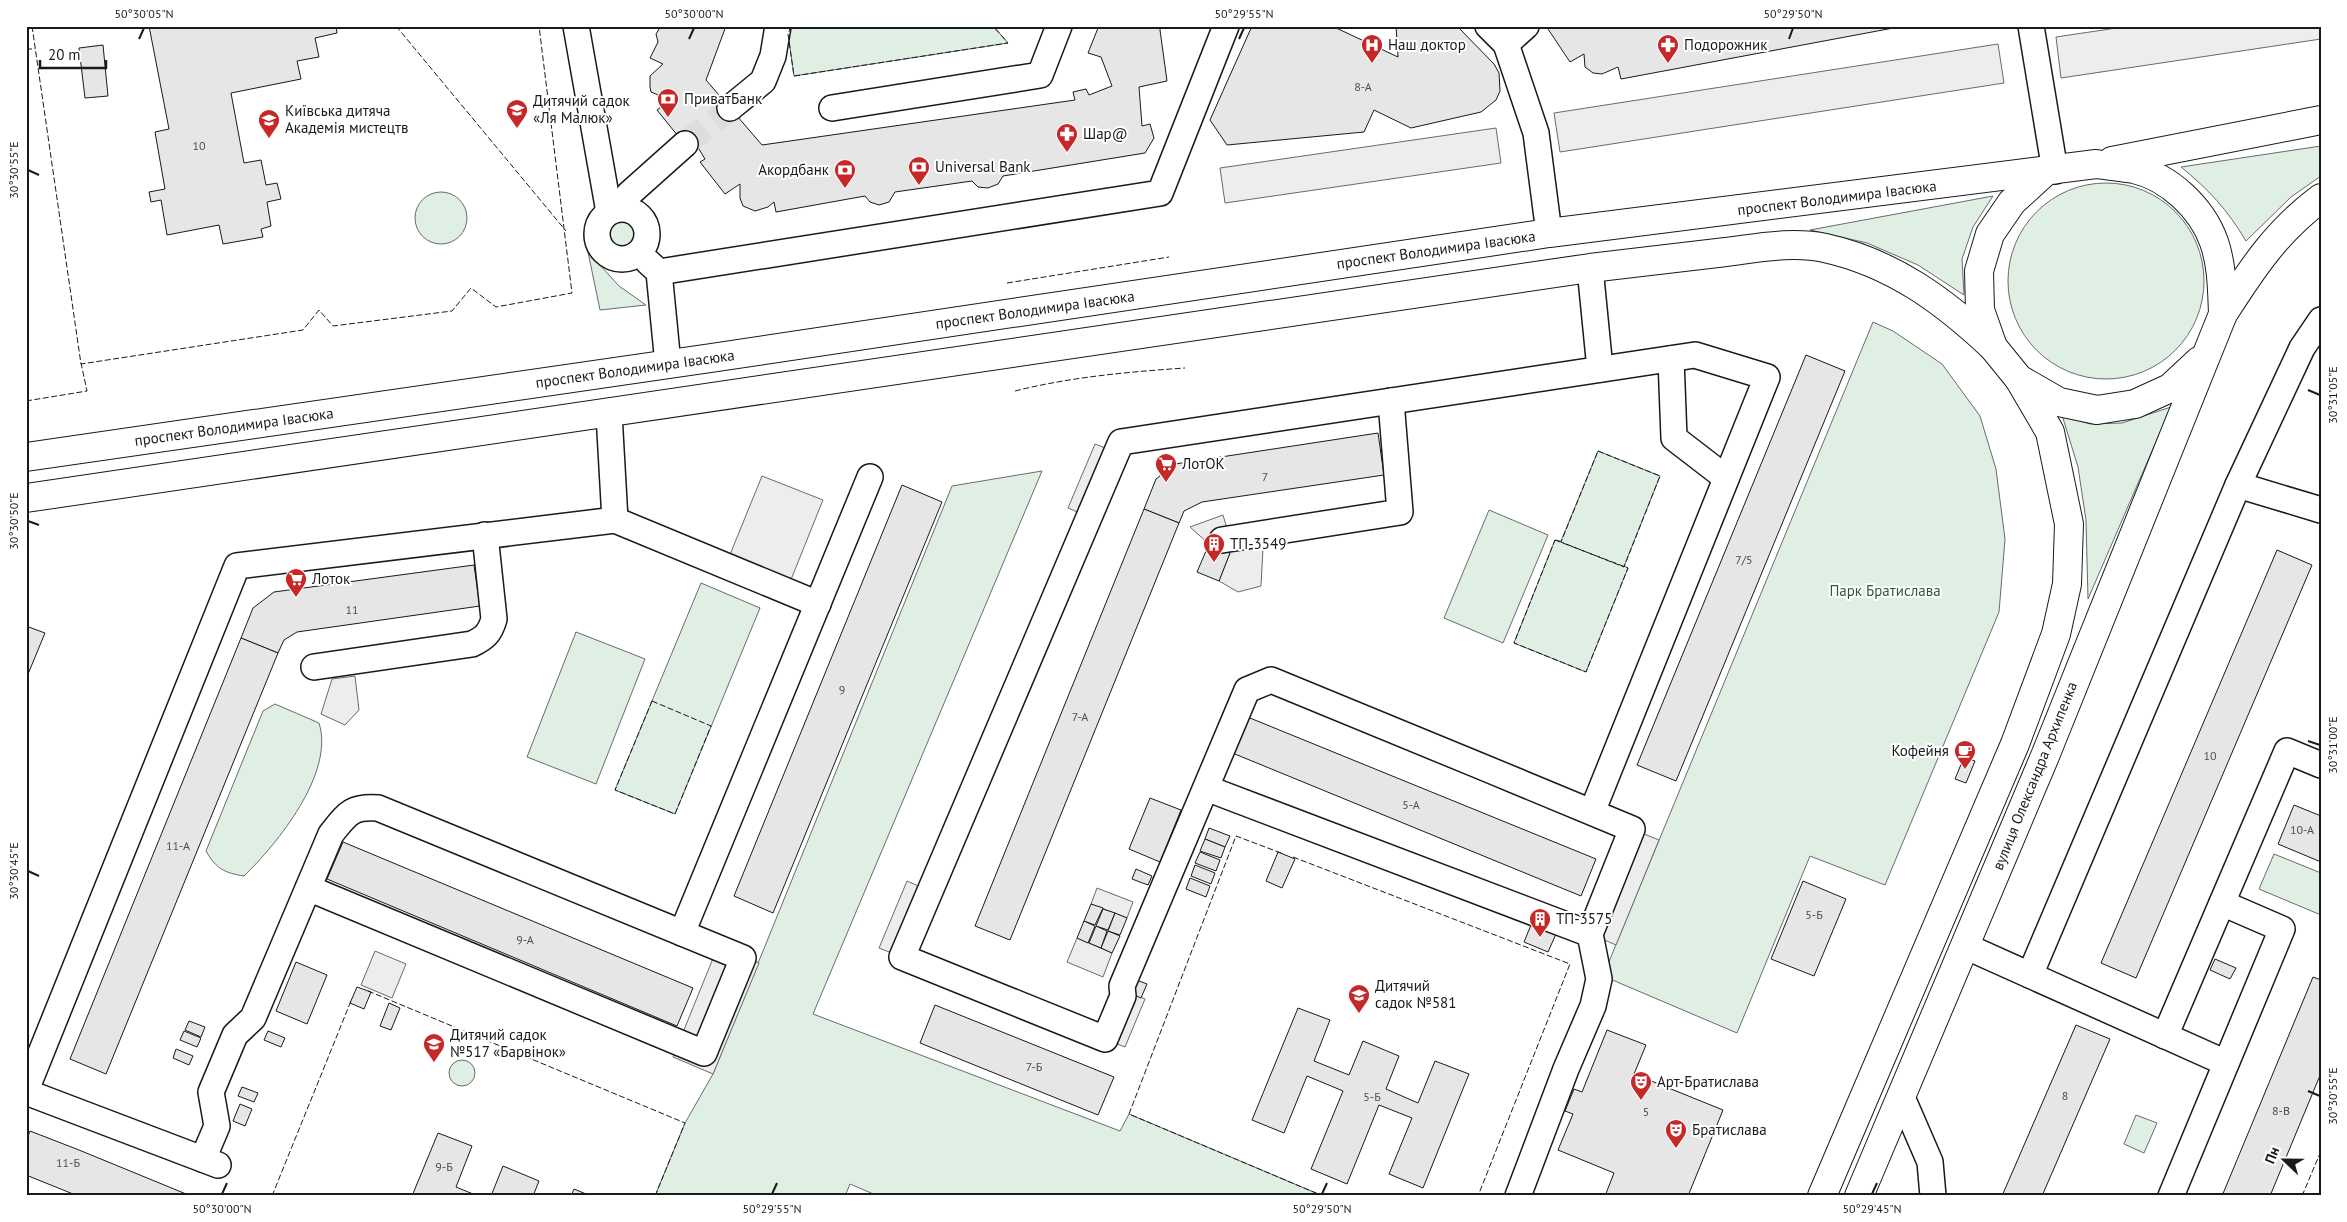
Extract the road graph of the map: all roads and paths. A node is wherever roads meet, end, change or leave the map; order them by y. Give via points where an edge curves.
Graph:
1 (576, 26) edge
2 (778, 26) edge
3 (1058, 26) edge
4 (1226, 26) edge
5 (1488, 26) edge
6 (1526, 26) edge
7 (2031, 26) edge
8 (1506, 44) junction
9 (730, 108) tunnel mouth
10 (832, 108) dead end
11 (2321, 120) edge
12 (685, 144) tunnel mouth
13 (2096, 164) junction
14 (2050, 172) junction
15 (2321, 198) edge
16 (614, 210) junction
17 (1550, 233) junction
18 (638, 253) junction
19 (1590, 268) junction
20 (659, 272) junction
21 (2223, 314) junction
22 (2321, 320) edge
23 (1994, 347) junction
24 (2207, 354) junction
25 (1671, 359) junction
26 (668, 364) junction
27 (1600, 369) junction
28 (2019, 379) junction
29 (1391, 401) junction
30 (672, 404) junction
31 (609, 414) junction
32 (26, 457) edge
33 (870, 477) dead end
34 (1726, 478) junction
35 (2238, 485) junction
36 (26, 498) edge
37 (2321, 510) edge
38 (616, 520) junction
39 (485, 535) junction
40 (1222, 540) dead end
41 (818, 604) junction
42 (314, 667) dead end
43 (2321, 765) edge
44 (1206, 788) junction
45 (1592, 812) junction
46 (308, 888) junction
47 (2222, 903) junction
48 (682, 933) junction
49 (1590, 934) junction
50 (1965, 946) junction
51 (2030, 975) junction
52 (2165, 1036) junction
53 (2226, 1063) junction
54 (26, 1091) edge
55 (1901, 1095) junction
56 (1518, 1196) edge
57 (1822, 1196) edge
58 (1858, 1196) edge
59 (1932, 1196) edge
60 (2171, 1196) edge

1 - 16 lane
2 - 9 lane via 773,56 763,81
3 - 10 lane via 1040,75
4 - 20 lane via 1160,193
5 - 8 lane
6 - 8 lane
7 - 14 lane
8 - 17 lane via 1536,133
11 - 13 main road
12 - 16 lane
13 - 14 main road, проспект Володимира Івасюка
13 - 21 main road via 2136,170 2168,184 2195,209 2214,240 2222,277
14 - 17 main road, проспект Володимира Івасюка
14 - 23 main road via 2012,202 1990,234 1979,271 1980,310
15 - 21 main road via 2295,217 2257,261
16 - 18 lane via 635,212 645,224 646,240
16 - 18 lane via 598,224 601,248 614,258 623,259
17 - 26 main road, проспект Володимира Івасюка
18 - 20 lane
19 - 23 main road via 1780,246 1824,248 1912,282 1957,313
19 - 27 lane
19 - 30 main road
20 - 26 lane
21 - 24 main road, вулиця Олександра Архипенка
22 - 35 lane via 2302,348
23 - 28 main road
24 - 28 main road via 2170,388 2135,404 2097,410 2059,402
24 - 50 main road, вулиця Олександра Архипенка
25 - 27 lane
25 - 34 lane via 1674,438
25 - 34 lane via 1695,355 1766,377
26 - 30 main road
26 - 32 main road, проспект Володимира Івасюка
27 - 29 lane
28 - 57 main road, вулиця Олександра Архипенка via 2050,432 2069,524 2067,584 2056,634 2015,744
29 - 40 lane via 1400,512
29 - 44 lane via 1121,442 902,957 1105,1039 1123,996 1122,986
30 - 31 main road
31 - 36 main road
31 - 38 lane
33 - 41 lane
34 - 45 lane
35 - 37 lane
35 - 51 lane
38 - 39 lane
38 - 41 lane
39 - 42 lane via 494,619 484,639 472,644
39 - 54 lane via 237,566
41 - 48 lane
43 - 47 lane via 2287,751
44 - 45 lane via 1247,690 1271,680
44 - 49 lane
45 - 49 lane via 1632,829
46 - 48 lane via 331,834 344,818 360,807 378,808
46 - 48 lane via 704,1053 743,958
46 - 54 lane via 253,1018 235,1035 211,1092 217,1126 211,1162
47 - 52 lane
47 - 53 lane via 2282,929
49 - 56 lane via 1600,979 1593,1006
50 - 51 lane
50 - 55 main road, вулиця Олександра Архипенка
51 - 52 lane
52 - 53 lane
53 - 60 lane
55 - 58 main road, вулиця Олександра Архипенка
55 - 59 lane via 1930,1162

